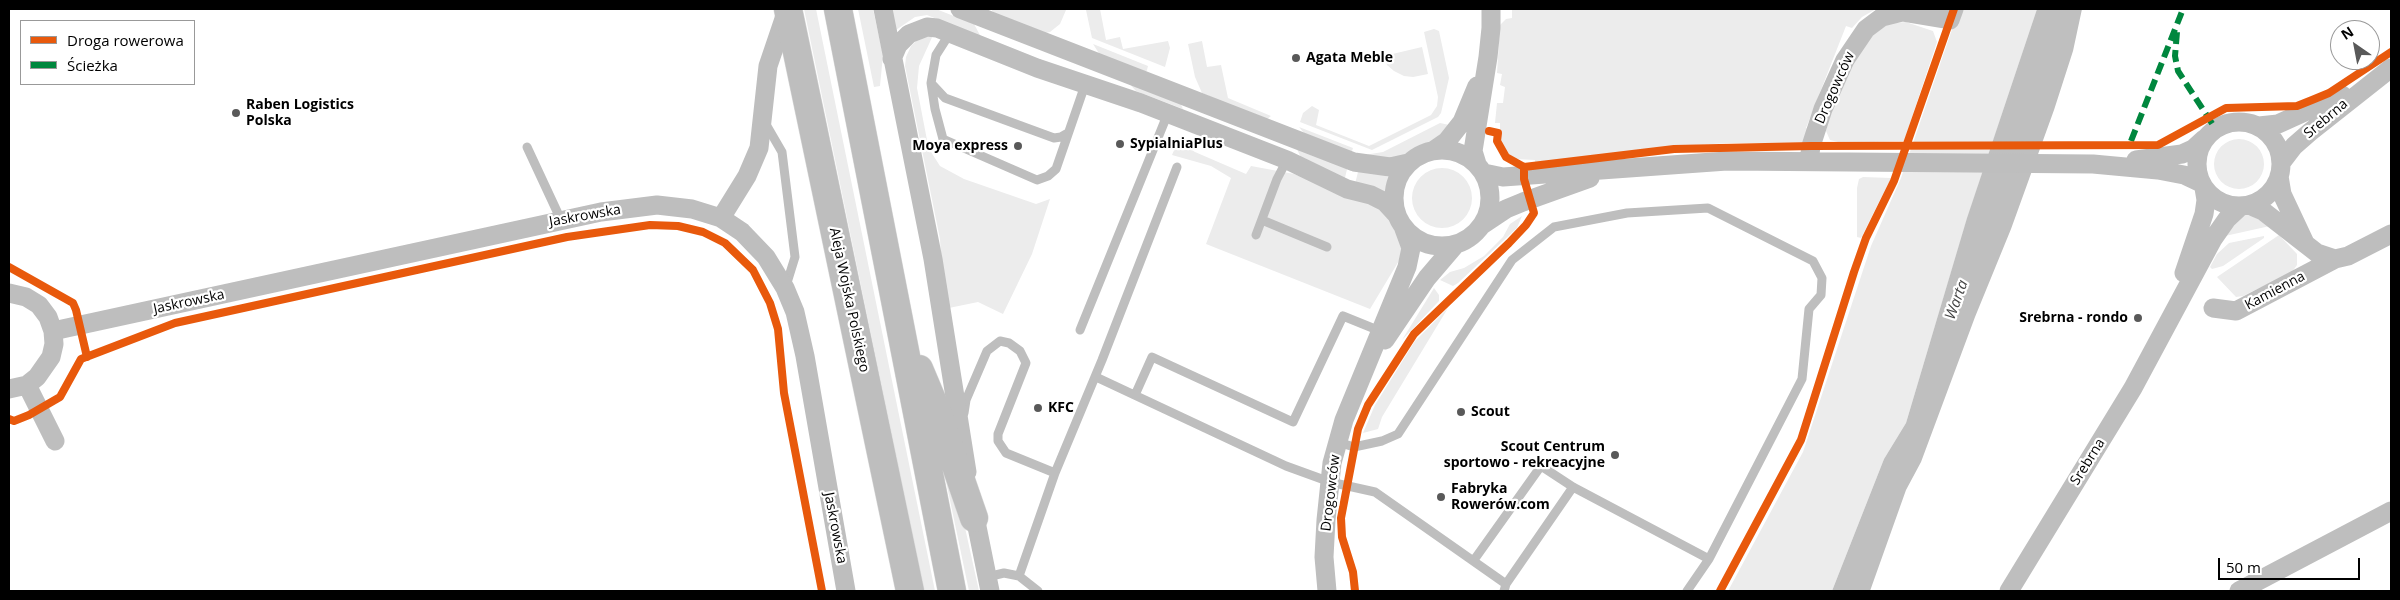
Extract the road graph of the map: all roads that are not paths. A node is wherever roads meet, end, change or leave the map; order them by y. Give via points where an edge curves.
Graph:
1 (788, 9) edge
2 (838, 9) edge
3 (883, 9) edge
4 (960, 9) edge
5 (1490, 9) edge
6 (1954, 9) edge
7 (950, 33) junction
8 (1488, 57) junction
9 (892, 59) junction
10 (2391, 68) edge
11 (2374, 79) junction
12 (931, 83) junction
13 (1085, 84) junction
14 (1168, 114) junction
15 (763, 119) junction
16 (2259, 126) junction
17 (1068, 133) junction
18 (2204, 139) junction
19 (527, 147) dead end
20 (1434, 150) junction
21 (1287, 160) junction
22 (1809, 161) junction
23 (1408, 162) junction
24 (2093, 164) junction
25 (1176, 167) dead end
26 (1480, 168) junction
27 (2280, 170) junction
28 (1610, 171) junction
29 (2203, 185) junction
30 (2245, 205) junction
31 (721, 218) junction
32 (561, 220) junction
33 (1262, 220) junction
34 (1400, 221) junction
35 (1482, 225) junction
36 (2391, 234) edge
37 (1256, 235) dead end
38 (1456, 244) junction
39 (2306, 246) junction
40 (1327, 247) dead end
41 (2335, 259) junction
42 (785, 288) junction
43 (9, 293) edge
44 (2213, 308) dead end
45 (897, 316) junction
46 (1080, 330) dead end
47 (2163, 330) junction
48 (53, 331) junction
49 (1380, 331) junction
50 (1364, 370) junction
51 (1096, 376) junction
52 (18, 387) edge
53 (1135, 395) junction
54 (961, 428) junction
55 (55, 441) dead end
56 (1338, 442) junction
57 (1055, 473) junction
58 (1330, 482) junction
59 (1573, 487) junction
60 (2391, 511) edge
61 (974, 518) junction
62 (1709, 558) junction
63 (1474, 560) junction
64 (1018, 576) junction
65 (989, 584) edge
66 (1505, 588) edge
67 (846, 591) edge
68 (910, 591) edge
69 (952, 591) edge
70 (1038, 591) edge
71 (1327, 591) edge
72 (1687, 591) edge
73 (2009, 591) edge
74 (2239, 591) edge

1 - 15 street via 768,66
1 - 68 main road, Aleja Wojska Polskiego
2 - 45 main road
3 - 9 street
4 - 23 street via 1354,162 1390,167
5 - 8 street via 1492,28
6 - 22 street, Drogowców via 1950,20 1902,12 1882,17 1866,29 1846,60 1823,109
7 - 9 street via 937,28 918,29 903,38
7 - 12 lane via 936,55
7 - 13 street
8 - 20 street via 1462,122 1447,141
8 - 26 street via 1473,151
9 - 54 street via 933,259
10 - 11 street, Srebrna
11 - 16 street, Srebrna via 2299,116 2269,127
11 - 27 street, Srebrna via 2294,146
12 - 17 lane via 945,98 1054,138
12 - 17 lane via 943,139 1037,180 1056,169
13 - 14 street
13 - 17 lane
14 - 21 street
14 - 46 lane
15 - 31 street via 758,148 747,176
15 - 42 lane via 782,152 795,257
16 - 18 street via 2229,122 2215,128
16 - 27 street via 2274,142
18 - 24 street via 2182,154
18 - 29 street via 2196,168
19 - 32 lane
20 - 23 street
20 - 26 street via 1450,150 1465,155
21 - 33 lane
21 - 34 street via 1347,189 1385,202
22 - 24 street
22 - 28 street via 1659,164
23 - 34 street via 1393,195
24 - 29 street via 2158,170 2184,175
25 - 51 lane
26 - 28 street via 1504,177
26 - 35 street via 1490,190 1490,208
27 - 30 street via 2273,189 2262,199
27 - 39 street via 2282,194
28 - 35 street via 1506,209
29 - 30 street via 2214,198 2227,204
29 - 47 street, Srebrna via 2204,214
30 - 39 street via 2263,211
30 - 47 street, Srebrna via 2227,219 2212,239
31 - 32 street, Jaskrowska via 692,209 657,205
31 - 42 street, Jaskrowska via 755,244 772,264
32 - 48 street, Jaskrowska
33 - 37 lane
33 - 40 lane
34 - 38 street via 1419,241 1437,246
34 - 49 street, Drogowców via 1411,248 1407,267
35 - 38 street via 1471,237
36 - 41 street, Kamienna via 2348,256
38 - 50 street, Drogowców via 1427,278
39 - 41 street
41 - 44 street, Kamienna via 2236,311
42 - 67 street, Jaskrowska via 804,356
43 - 48 street via 26,297 39,305
45 - 61 main road via 938,414
45 - 69 main road
47 - 73 street, Srebrna via 2133,388
48 - 52 street via 52,356 46,368
49 - 50 street, Drogowców
49 - 53 lane via 1343,316 1293,422 1152,357
50 - 56 street, Drogowców
51 - 53 lane
51 - 57 lane
52 - 55 street
53 - 58 lane via 1286,466
54 - 57 lane via 966,400 986,351 1000,341 1010,343 1020,351 1026,363 998,441 1006,452
54 - 61 street
56 - 58 street, Drogowców
56 - 62 lane via 1354,447 1398,434 1512,260 1554,227 1627,214 1708,208 1814,261 1822,278 1821,295 1809,309 1802,379
57 - 64 lane
58 - 63 lane via 1375,492
58 - 71 street, Drogowców via 1325,548
59 - 62 lane
59 - 63 lane via 1541,466
59 - 66 lane
60 - 74 street
61 - 65 street
62 - 72 lane
63 - 66 lane
64 - 65 lane via 1004,573
64 - 70 lane

